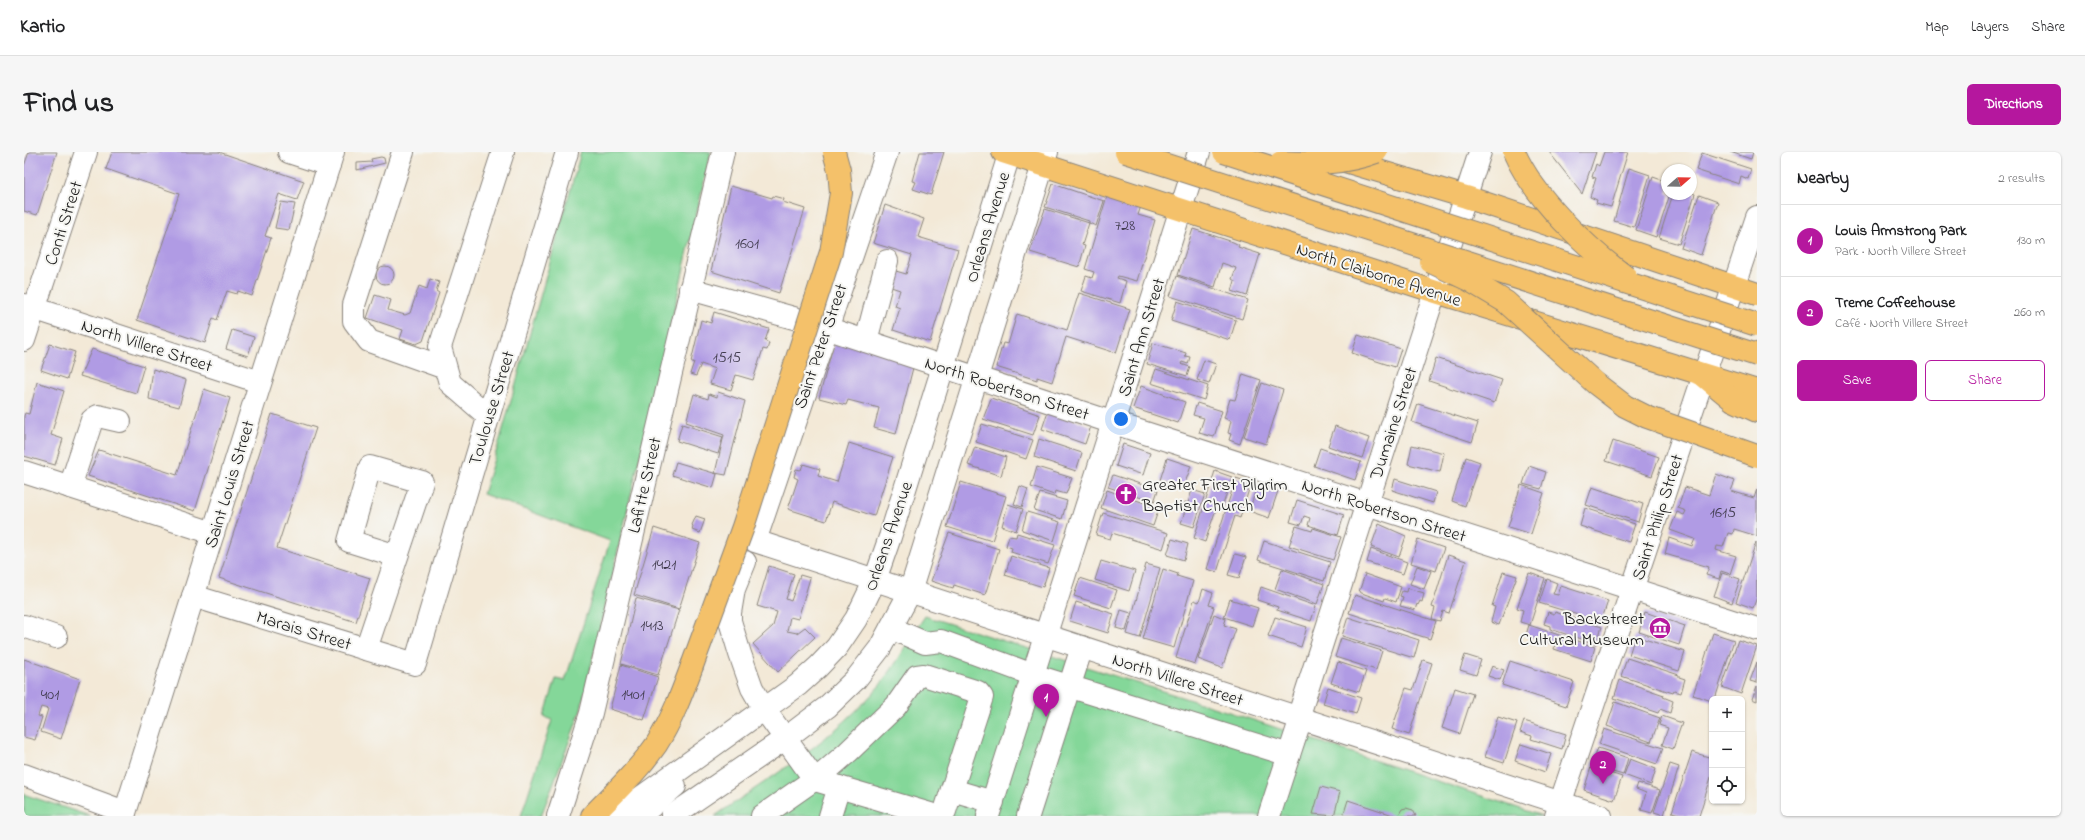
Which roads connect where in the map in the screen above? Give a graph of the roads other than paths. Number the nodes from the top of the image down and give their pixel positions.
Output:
1 (86, 152) edge
2 (289, 152) edge
3 (403, 152) edge
4 (503, 152) edge
5 (567, 152) edge
6 (723, 152) edge
7 (834, 152) edge
8 (887, 152) edge
9 (1126, 152) edge
10 (1200, 152) edge
11 (1224, 152) edge
12 (1231, 152) edge
13 (1317, 152) edge
14 (1376, 152) edge
15 (1480, 152) edge
16 (1514, 152) edge
17 (1008, 153) edge
18 (1045, 158) edge
19 (331, 159) edge
20 (1466, 197) junction
21 (1181, 209) junction
22 (1757, 217) edge
23 (1359, 227) junction
24 (887, 261) dead end
25 (1734, 287) junction
26 (690, 289) junction
27 (1642, 289) junction
28 (1436, 292) junction
29 (1757, 294) edge
30 (29, 306) edge
31 (1757, 325) edge
32 (826, 328) junction
33 (24, 340) edge
34 (866, 341) junction
35 (1757, 355) edge
36 (943, 367) junction
37 (445, 368) junction
38 (1704, 376) junction
39 (976, 378) junction
40 (260, 382) junction
41 (1757, 391) edge
42 (1757, 410) edge
43 (488, 416) junction
44 (120, 420) dead end
45 (1114, 423) junction
46 (1757, 456) edge
47 (24, 472) edge
48 (70, 488) junction
49 (1367, 504) junction
50 (213, 533) junction
51 (755, 541) joint
52 (398, 556) dead end
53 (745, 562) dead end
54 (875, 580) junction
55 (1633, 590) junction
56 (910, 592) junction
57 (193, 596) junction
58 (895, 620) junction
59 (24, 626) edge
60 (1757, 629) edge
61 (1046, 636) junction
62 (56, 637) dead end
63 (1082, 647) junction
64 (366, 649) junction
65 (415, 664) joint
66 (1033, 675) junction
67 (1070, 686) junction
68 (764, 709) junction
69 (1300, 718) junction
70 (786, 738) junction
71 (716, 743) junction
72 (1289, 755) junction
73 (24, 775) edge
74 (815, 780) junction
75 (839, 787) junction
76 (952, 790) junction
77 (993, 809) edge
78 (1558, 809) edge
79 (125, 814) edge
80 (558, 816) edge
81 (592, 816) edge
82 (615, 816) edge
83 (640, 816) edge
84 (672, 816) edge
85 (762, 816) edge
86 (830, 816) edge
87 (938, 816) edge
88 (1028, 816) edge
89 (1269, 816) edge
90 (1601, 816) edge

1 - 30 street, Conti Street
2 - 19 street
3 - 37 street
4 - 37 street
5 - 43 street, Toulouse Street
6 - 26 street, Lafitte Street
7 - 81 main road, bridge
8 - 32 street, Saint Peter Street
9 - 23 main road, bridge
10 - 21 street, Saint Ann Street
11 - 27 main road, bridge
12 - 14 main road, bridge
13 - 20 main road
15 - 20 street, Dumaine Street
16 - 27 main road, bridge
17 - 18 main road, North Claiborne Avenue
17 - 36 street, Orleans Avenue
18 - 21 main road, North Claiborne Avenue
18 - 39 street, Orleans Avenue
19 - 40 street, Saint Louis Street
20 - 25 main road
20 - 28 street, Dumaine Street
21 - 28 main road, North Claiborne Avenue
21 - 45 street, Saint Ann Street
22 - 25 street, Saint Philip Street
23 - 35 main road, bridge
23 - 46 main road, bridge
24 - 34 street
25 - 29 main road
25 - 38 street, Saint Philip Street
26 - 32 street, North Robertson Street
26 - 80 street, Lafitte Street
27 - 31 main road, bridge
28 - 38 main road, North Claiborne Avenue
28 - 49 street, Dumaine Street
30 - 33 street, Conti Street
30 - 40 street, North Villere Street
32 - 34 street, North Robertson Street
32 - 51 street, Saint Peter Street
34 - 36 street, North Robertson Street
36 - 39 street, North Robertson Street
36 - 54 street, Orleans Avenue
37 - 43 street
38 - 41 main road, North Claiborne Avenue
38 - 42 main road
38 - 55 street, Saint Philip Street
39 - 45 street, North Robertson Street
39 - 56 street, Orleans Avenue
40 - 50 street, Saint Louis Street
43 - 65 street, Toulouse Street
44 - 48 street
45 - 49 street, North Robertson Street
45 - 61 street, Saint Ann Street
47 - 48 street
48 - 50 street
49 - 55 street, North Robertson Street
49 - 69 street, Dumaine Street
50 - 57 street, Saint Louis Street
51 - 54 street, North Villere Street
52 - 64 street
53 - 68 street
54 - 56 street, North Villere Street
54 - 68 street, Orleans Avenue
55 - 60 street, North Robertson Street
55 - 78 street, Saint Philip Street
56 - 58 street, Orleans Avenue
56 - 61 street, North Villere Street
57 - 64 street, Marais Street
57 - 79 street, Saint Louis Street
58 - 66 street
58 - 70 street, Orleans Avenue
59 - 62 street
61 - 63 street, North Villere Street
61 - 66 street, Saint Ann Street
63 - 67 street
63 - 69 street, North Villere Street
64 - 65 street, Marais Street
66 - 67 street
66 - 77 street, Saint Ann Street
67 - 72 street
67 - 88 street
68 - 70 street
68 - 71 street, Orleans Avenue
69 - 72 street, Dumaine Street
69 - 78 street, North Villere Street
70 - 74 street
70 - 84 street, Orleans Avenue
71 - 82 street, Orleans Avenue
71 - 83 street
72 - 89 street, Dumaine Street
73 - 79 street
74 - 75 street
74 - 76 street
74 - 85 street
75 - 86 street
75 - 87 street
76 - 77 street
76 - 87 street
78 - 90 street, North Villere Street

